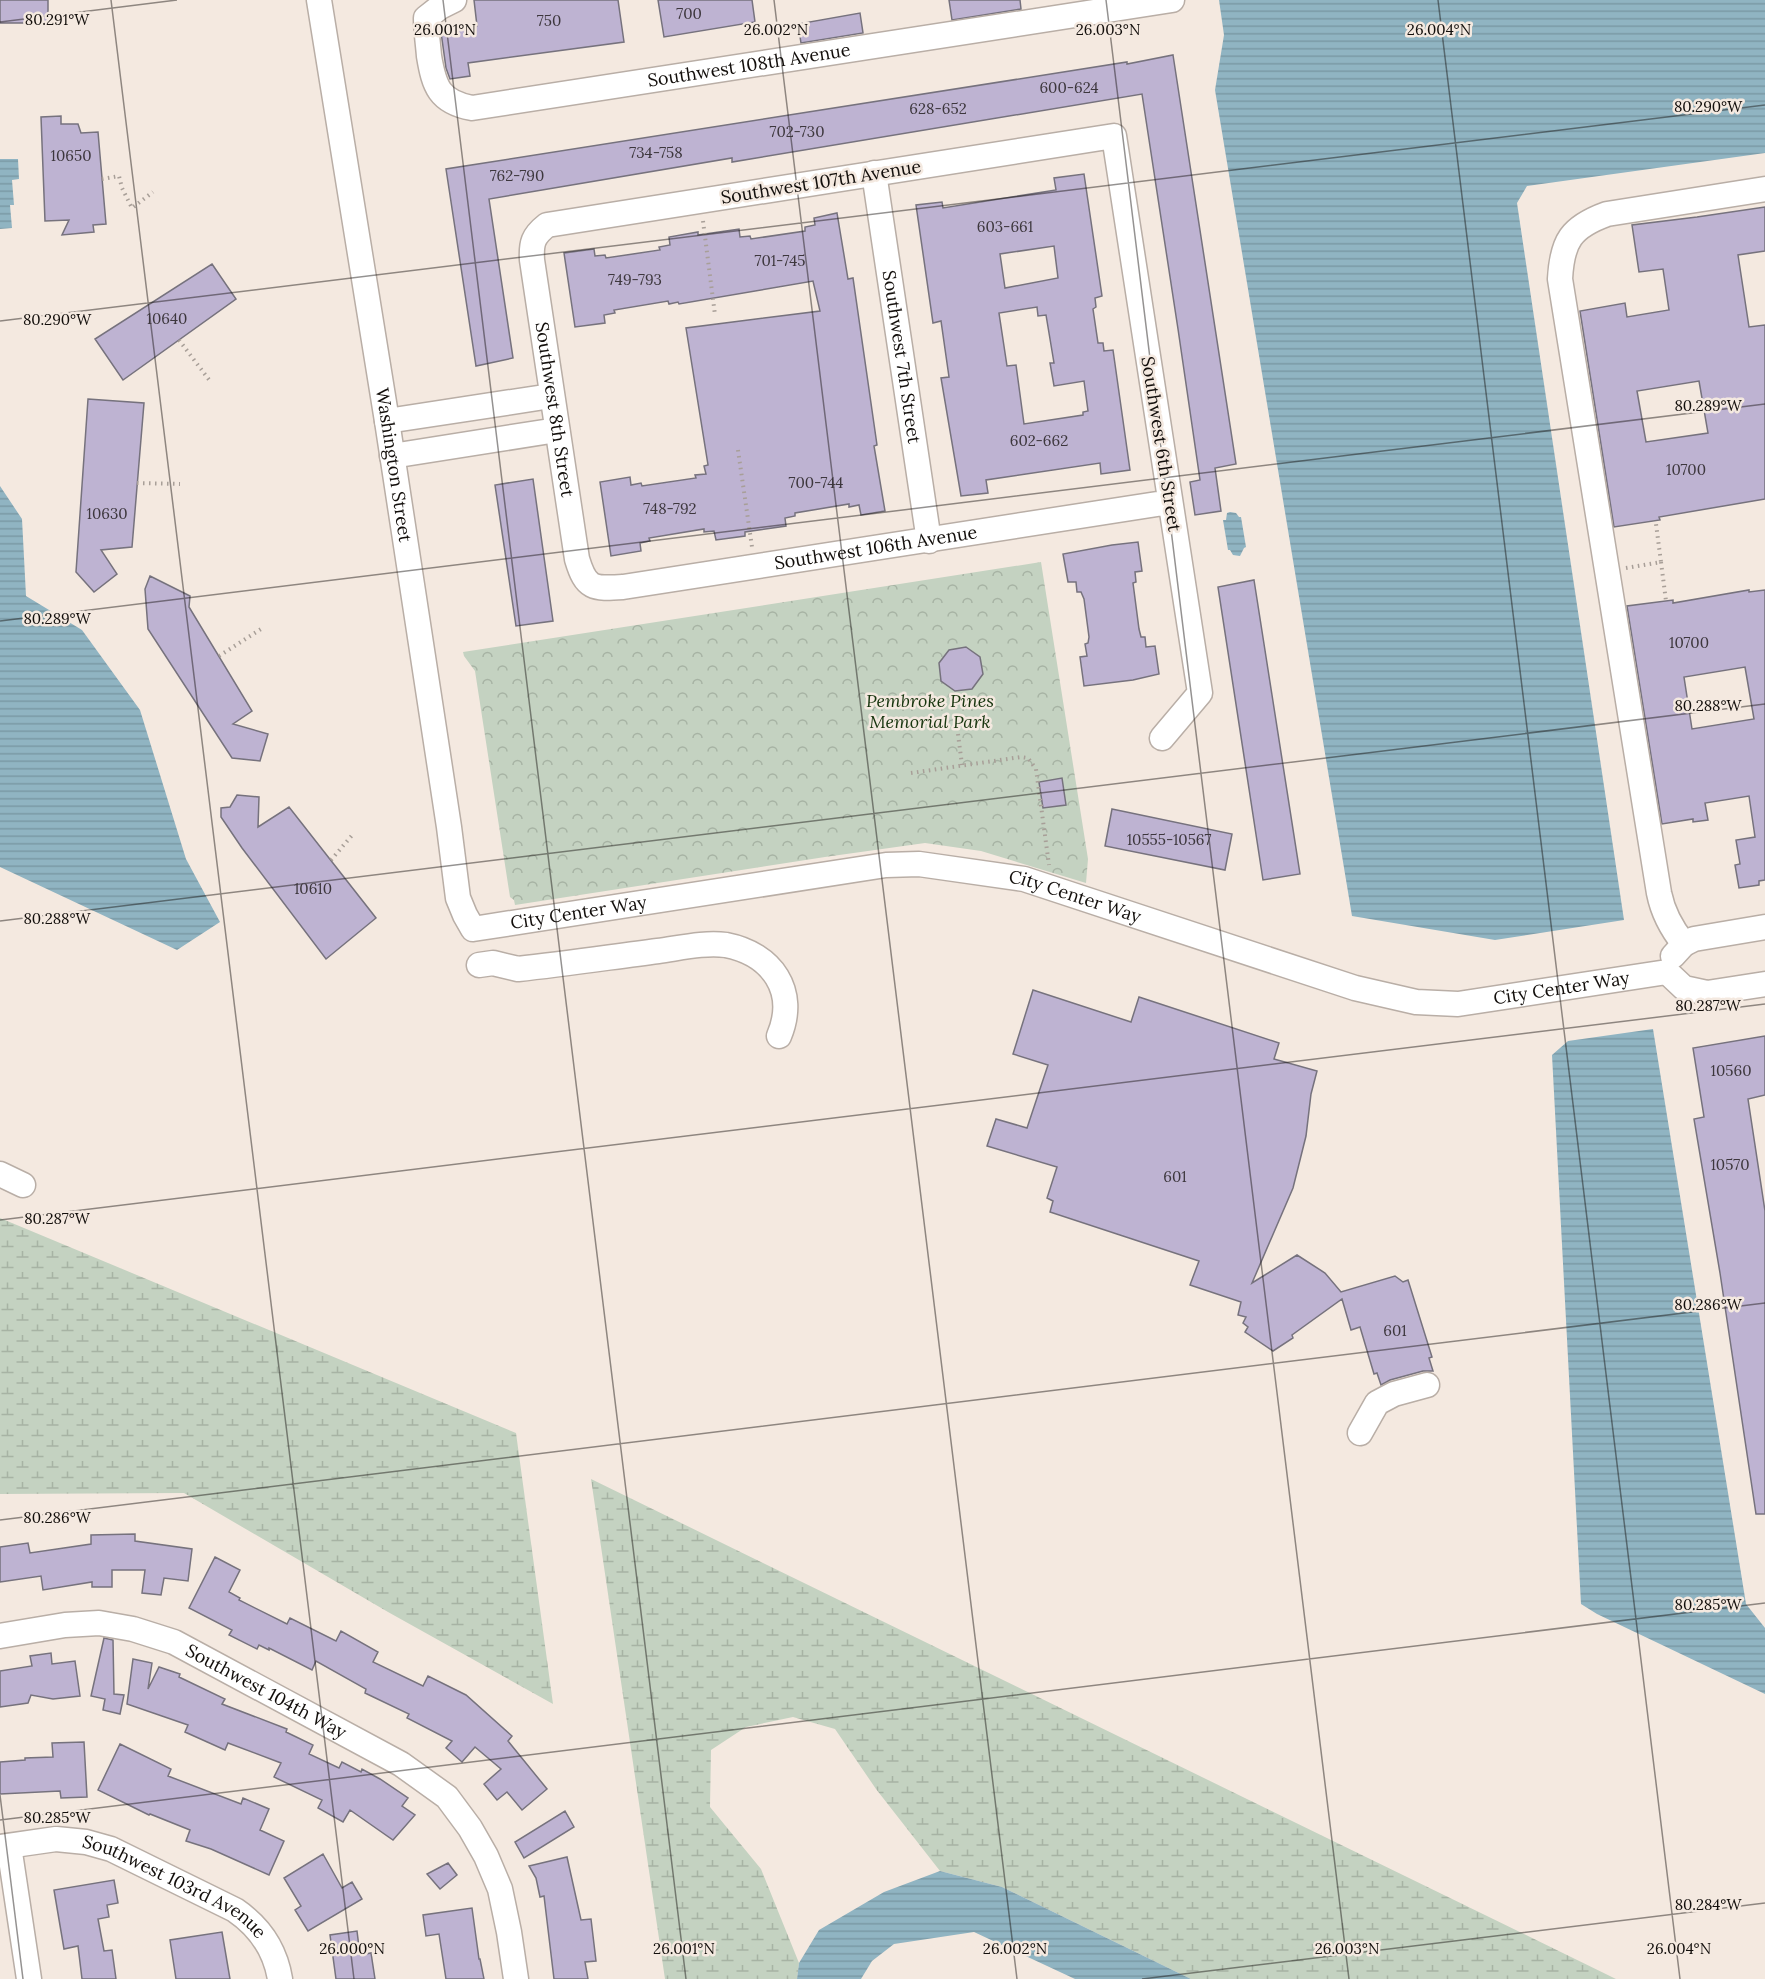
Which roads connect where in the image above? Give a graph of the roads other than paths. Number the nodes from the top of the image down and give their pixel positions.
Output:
1 (318, 0) edge
2 (454, 0) edge
3 (1172, 0) edge
4 (1114, 136) joint
5 (874, 173) junction
6 (1765, 189) edge
7 (533, 238) joint
8 (551, 396) junction
9 (489, 406) junction
10 (387, 421) junction
11 (557, 430) junction
12 (494, 440) junction
13 (392, 456) junction
14 (1170, 502) junction
15 (929, 541) junction
16 (584, 579) joint
17 (1162, 738) dead end
18 (1765, 927) edge
19 (473, 929) joint
20 (1684, 944) junction
21 (479, 965) dead end
22 (1667, 972) junction
23 (1765, 984) edge
24 (779, 1036) dead end
25 (0, 1174) edge
26 (23, 1185) dead end
27 (1427, 1384) dead end
28 (1360, 1433) dead end
29 (0, 1636) edge
30 (4, 1846) edge
31 (29, 1979) edge
32 (280, 1979) edge
33 (516, 1979) edge

1 - 10 street, Washington Street
2 - 3 street, Southwest 108th Avenue
4 - 5 street, Southwest 107th Avenue
4 - 14 street, Southwest 6th Street
5 - 7 street, Southwest 107th Avenue
5 - 15 street, Southwest 7th Street
6 - 20 street
7 - 8 street, Southwest 8th Street
8 - 9 street
8 - 11 street, Southwest 8th Street
9 - 10 street
9 - 12 street
10 - 13 street, Washington Street
11 - 12 street
11 - 16 street, Southwest 8th Street
12 - 13 street
13 - 19 street, Washington Street
14 - 15 street, Southwest 106th Avenue
14 - 17 street, Southwest 6th Street
15 - 16 street, Southwest 106th Avenue
18 - 20 street
19 - 22 street, City Center Way
20 - 22 street
21 - 24 street
22 - 23 street
25 - 26 street
27 - 28 street
29 - 33 street, Southwest 104th Way
30 - 31 street
30 - 32 street, Southwest 103rd Avenue

